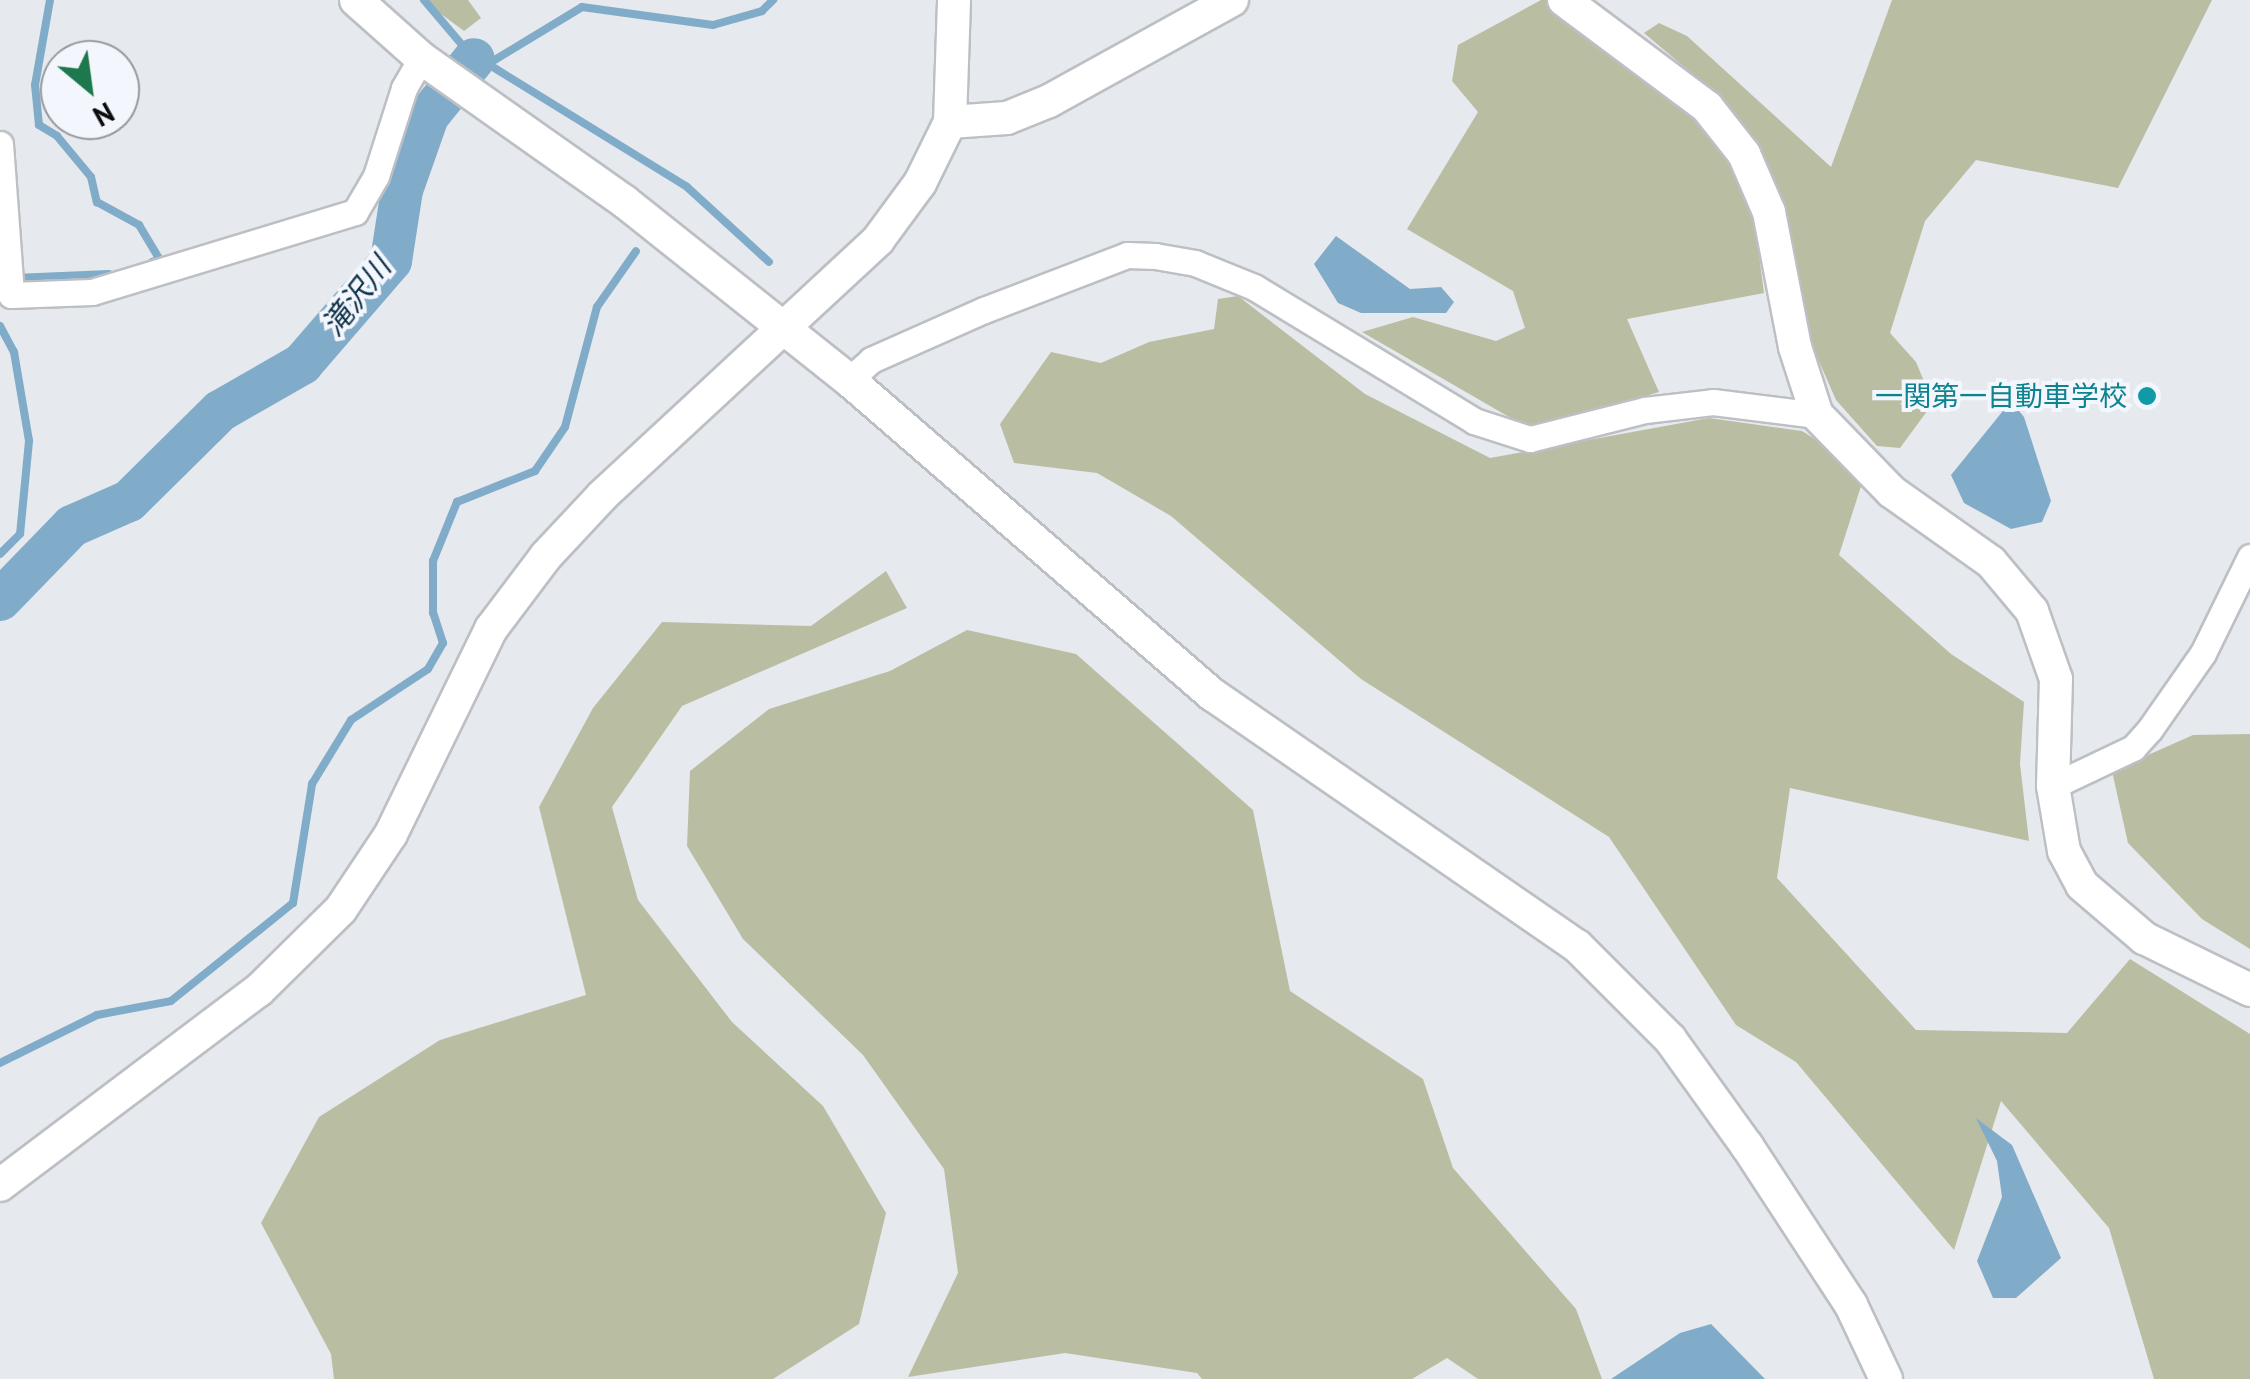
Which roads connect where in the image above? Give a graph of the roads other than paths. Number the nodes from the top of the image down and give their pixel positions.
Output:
1 (356, 0) edge
2 (954, 0) edge
3 (1232, 0) edge
4 (1564, 0) edge
5 (421, 58) junction
6 (950, 122) junction
7 (0, 144) edge
8 (6, 295) edge
9 (779, 330) junction
10 (849, 380) junction
11 (1817, 414) junction
12 (2250, 557) edge
13 (2053, 786) junction
14 (2250, 990) edge
15 (0, 1185) edge
16 (1886, 1379) edge

1 - 5 street
2 - 6 street
3 - 6 street
4 - 11 street
5 - 8 street
5 - 9 street
6 - 9 street
7 - 8 street
9 - 10 street
9 - 15 street
10 - 11 street
10 - 16 street
11 - 13 street
12 - 13 street
13 - 14 street

